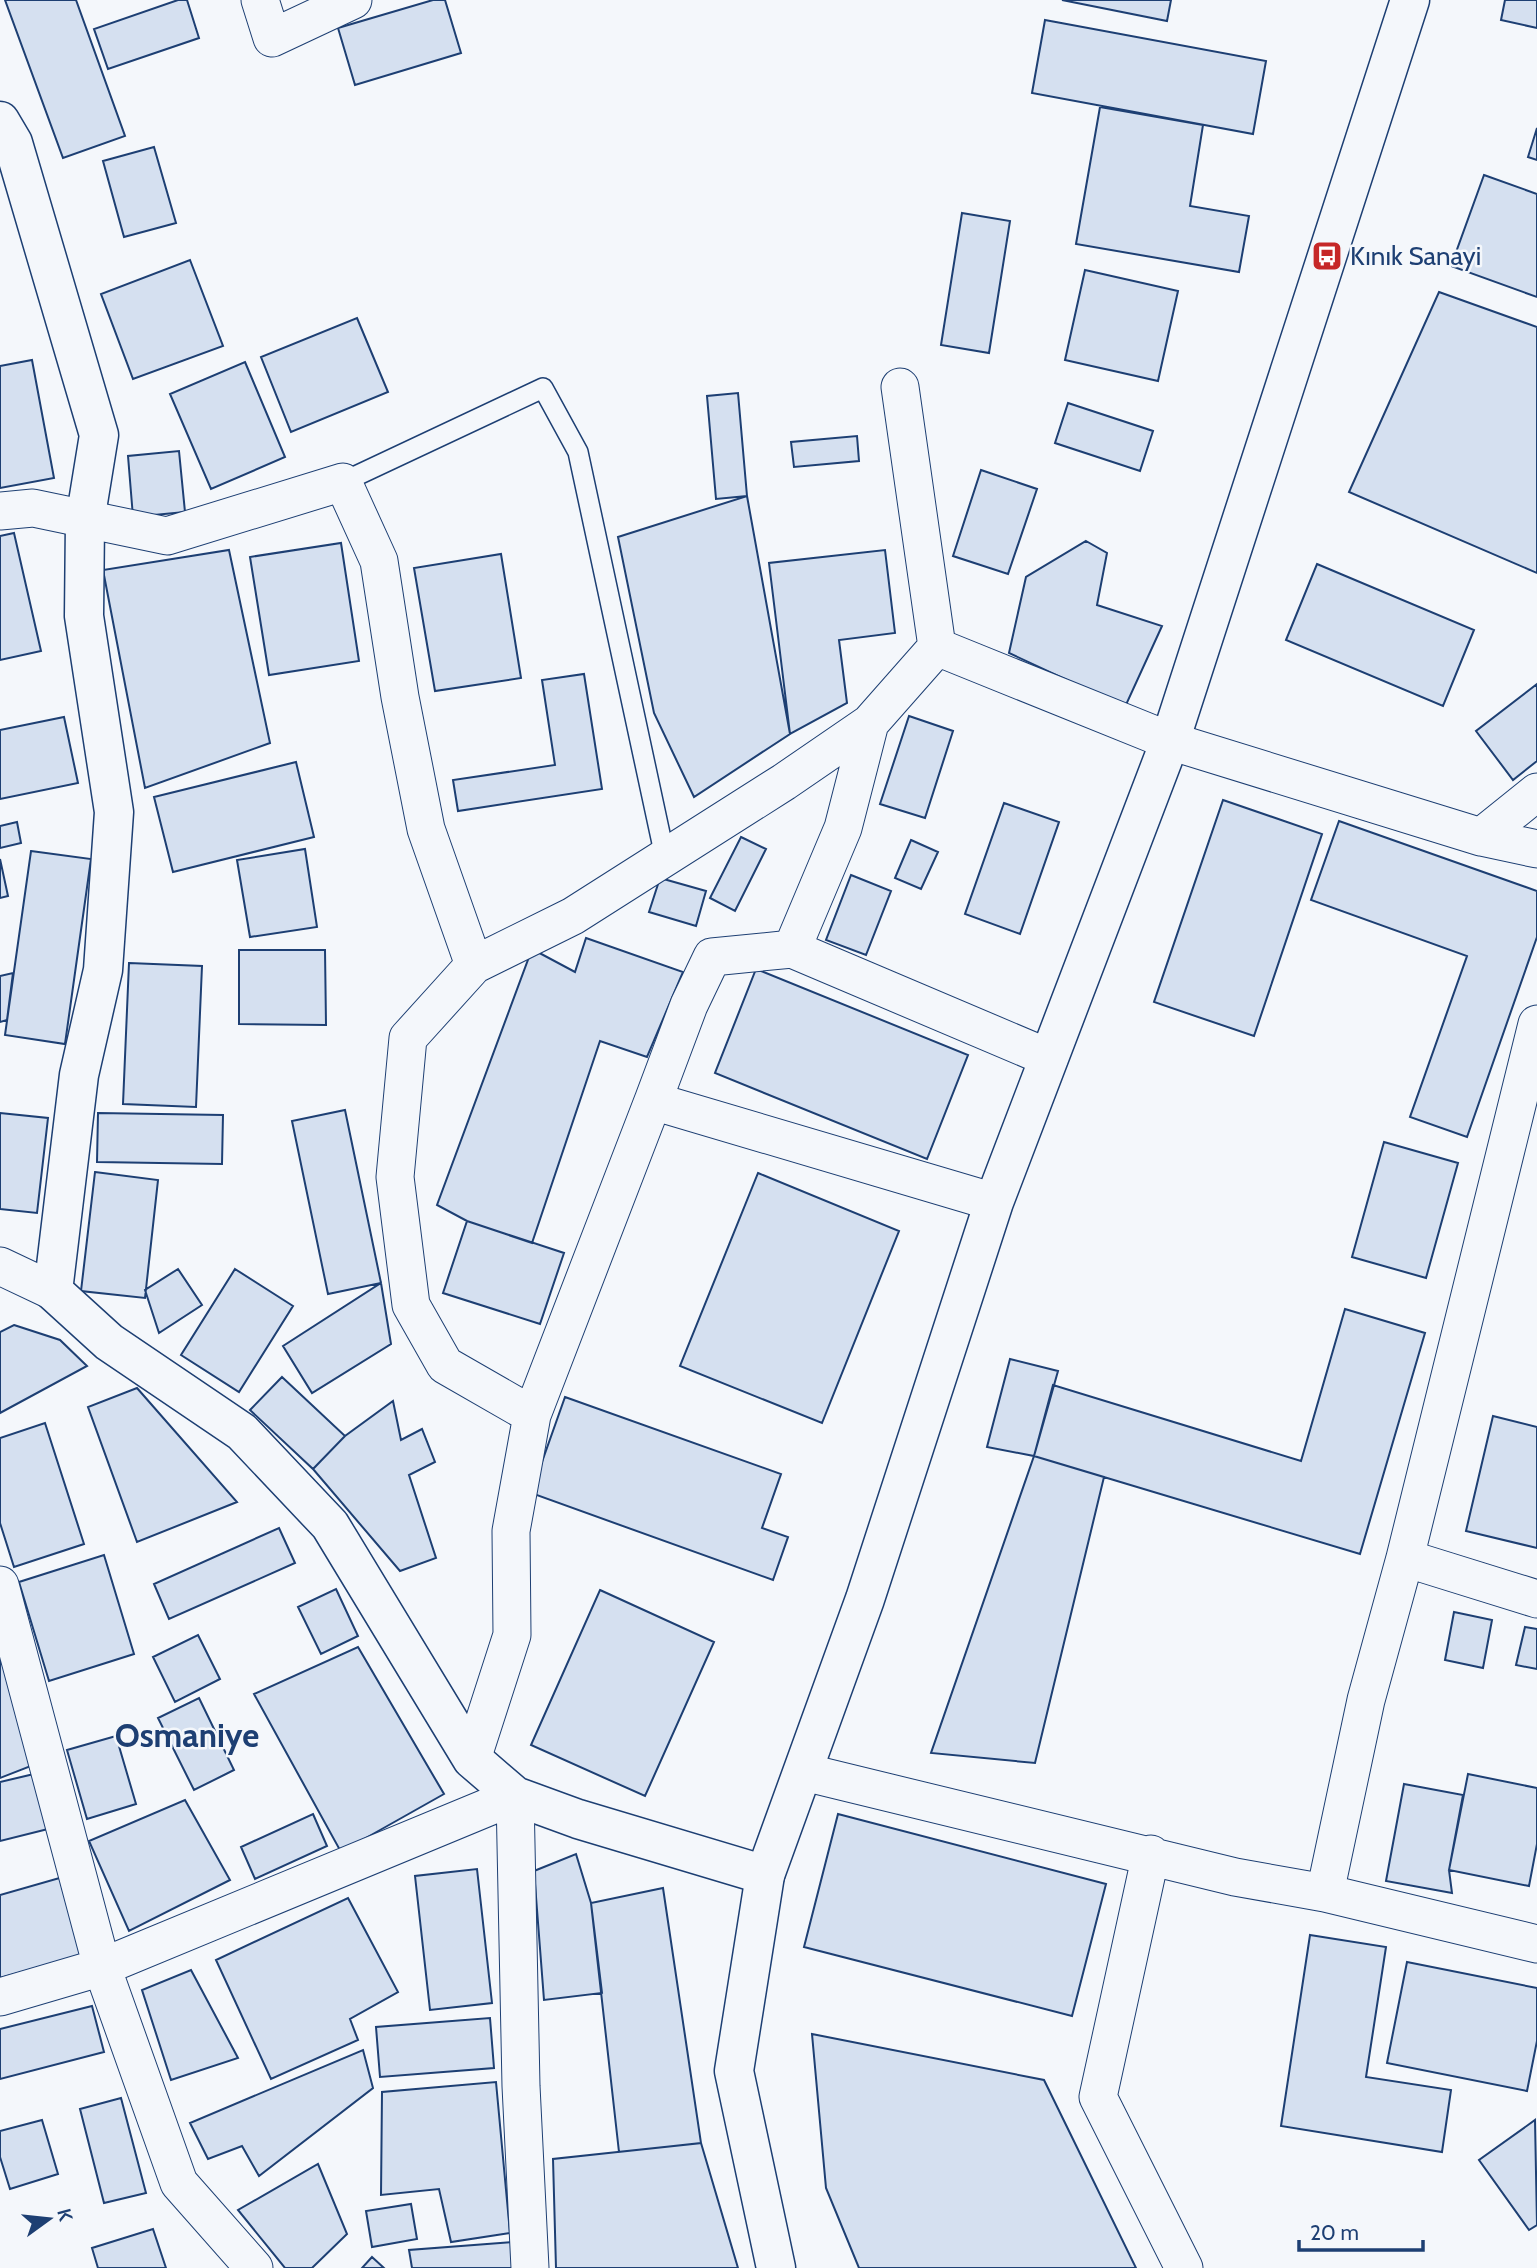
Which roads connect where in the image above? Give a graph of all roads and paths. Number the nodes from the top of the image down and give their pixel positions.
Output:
1 (260, 0) edge
2 (353, 0) edge
3 (1410, 0) edge
4 (0, 121) edge
5 (900, 387) dead end
6 (343, 482) junction
7 (0, 511) edge
8 (85, 521) junction
9 (937, 647) junction
10 (870, 723) junction
11 (1170, 741) junction
12 (1537, 792) edge
13 (1481, 837) junction
14 (1537, 849) edge
15 (665, 858) junction
16 (792, 949) junction
17 (474, 965) junction
18 (1537, 1024) edge
19 (1049, 1058) junction
20 (653, 1101) junction
21 (994, 1202) junction
22 (0, 1266) edge
23 (54, 1291) junction
24 (532, 1415) junction
25 (1405, 1558) junction
26 (0, 1586) edge
27 (1537, 1599) edge
28 (472, 1759) junction
29 (804, 1772) junction
30 (515, 1796) junction
31 (1151, 1854) junction
32 (765, 1875) junction
33 (1325, 1893) junction
34 (1537, 1944) edge
35 (102, 1967) junction
36 (0, 1997) edge
37 (254, 2268) edge
38 (530, 2268) edge
39 (776, 2268) edge
40 (1184, 2268) edge

1 - 2 street
3 - 11 main road
4 - 8 main road
5 - 9 street
6 - 8 street
6 - 15 lane
6 - 17 street
7 - 8 street
8 - 23 main road
9 - 10 street
9 - 11 street
10 - 15 street
10 - 16 street
11 - 13 street
11 - 19 main road
12 - 13 street
13 - 14 street
15 - 17 street
16 - 19 street
16 - 20 street
17 - 24 street
18 - 25 street
19 - 21 main road
20 - 21 street
20 - 24 street
21 - 29 main road
22 - 23 street
23 - 28 main road
24 - 28 street
25 - 27 street
25 - 33 street
26 - 35 street
28 - 30 main road
29 - 31 street
29 - 32 main road
30 - 32 main road
30 - 35 street
30 - 38 street
31 - 33 street
31 - 40 street
32 - 39 main road
33 - 34 street
35 - 36 street
35 - 37 street

